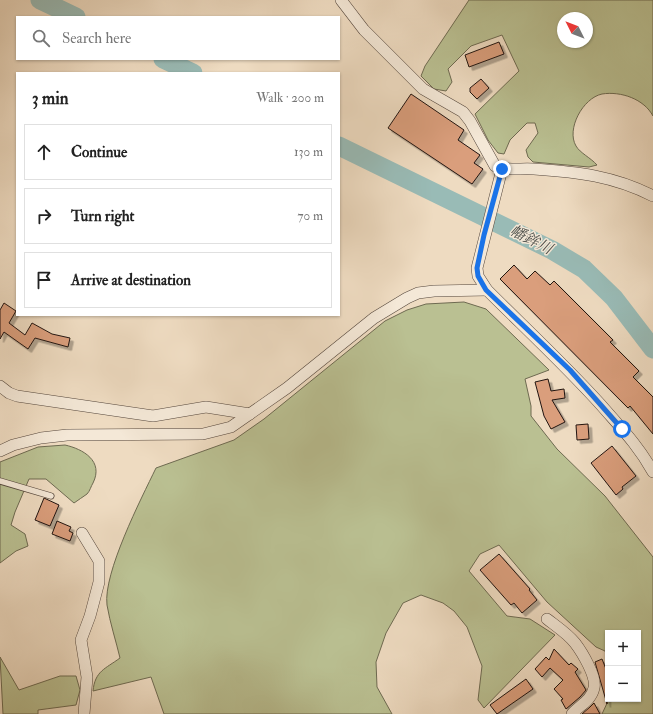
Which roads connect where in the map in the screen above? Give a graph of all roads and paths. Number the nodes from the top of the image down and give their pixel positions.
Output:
1 (341, 0) edge
2 (502, 169) junction
3 (653, 196) edge
4 (486, 290) junction
5 (0, 386) edge
6 (250, 414) junction
7 (0, 451) edge
8 (653, 472) edge
9 (0, 481) edge
10 (51, 496) dead end
11 (82, 533) dead end
12 (547, 619) dead end
13 (84, 714) edge
14 (572, 714) edge

1 - 2 street
2 - 3 street
2 - 4 street
4 - 6 street
4 - 8 street
5 - 6 street
6 - 7 street
9 - 10 lane
11 - 13 street
12 - 14 street

